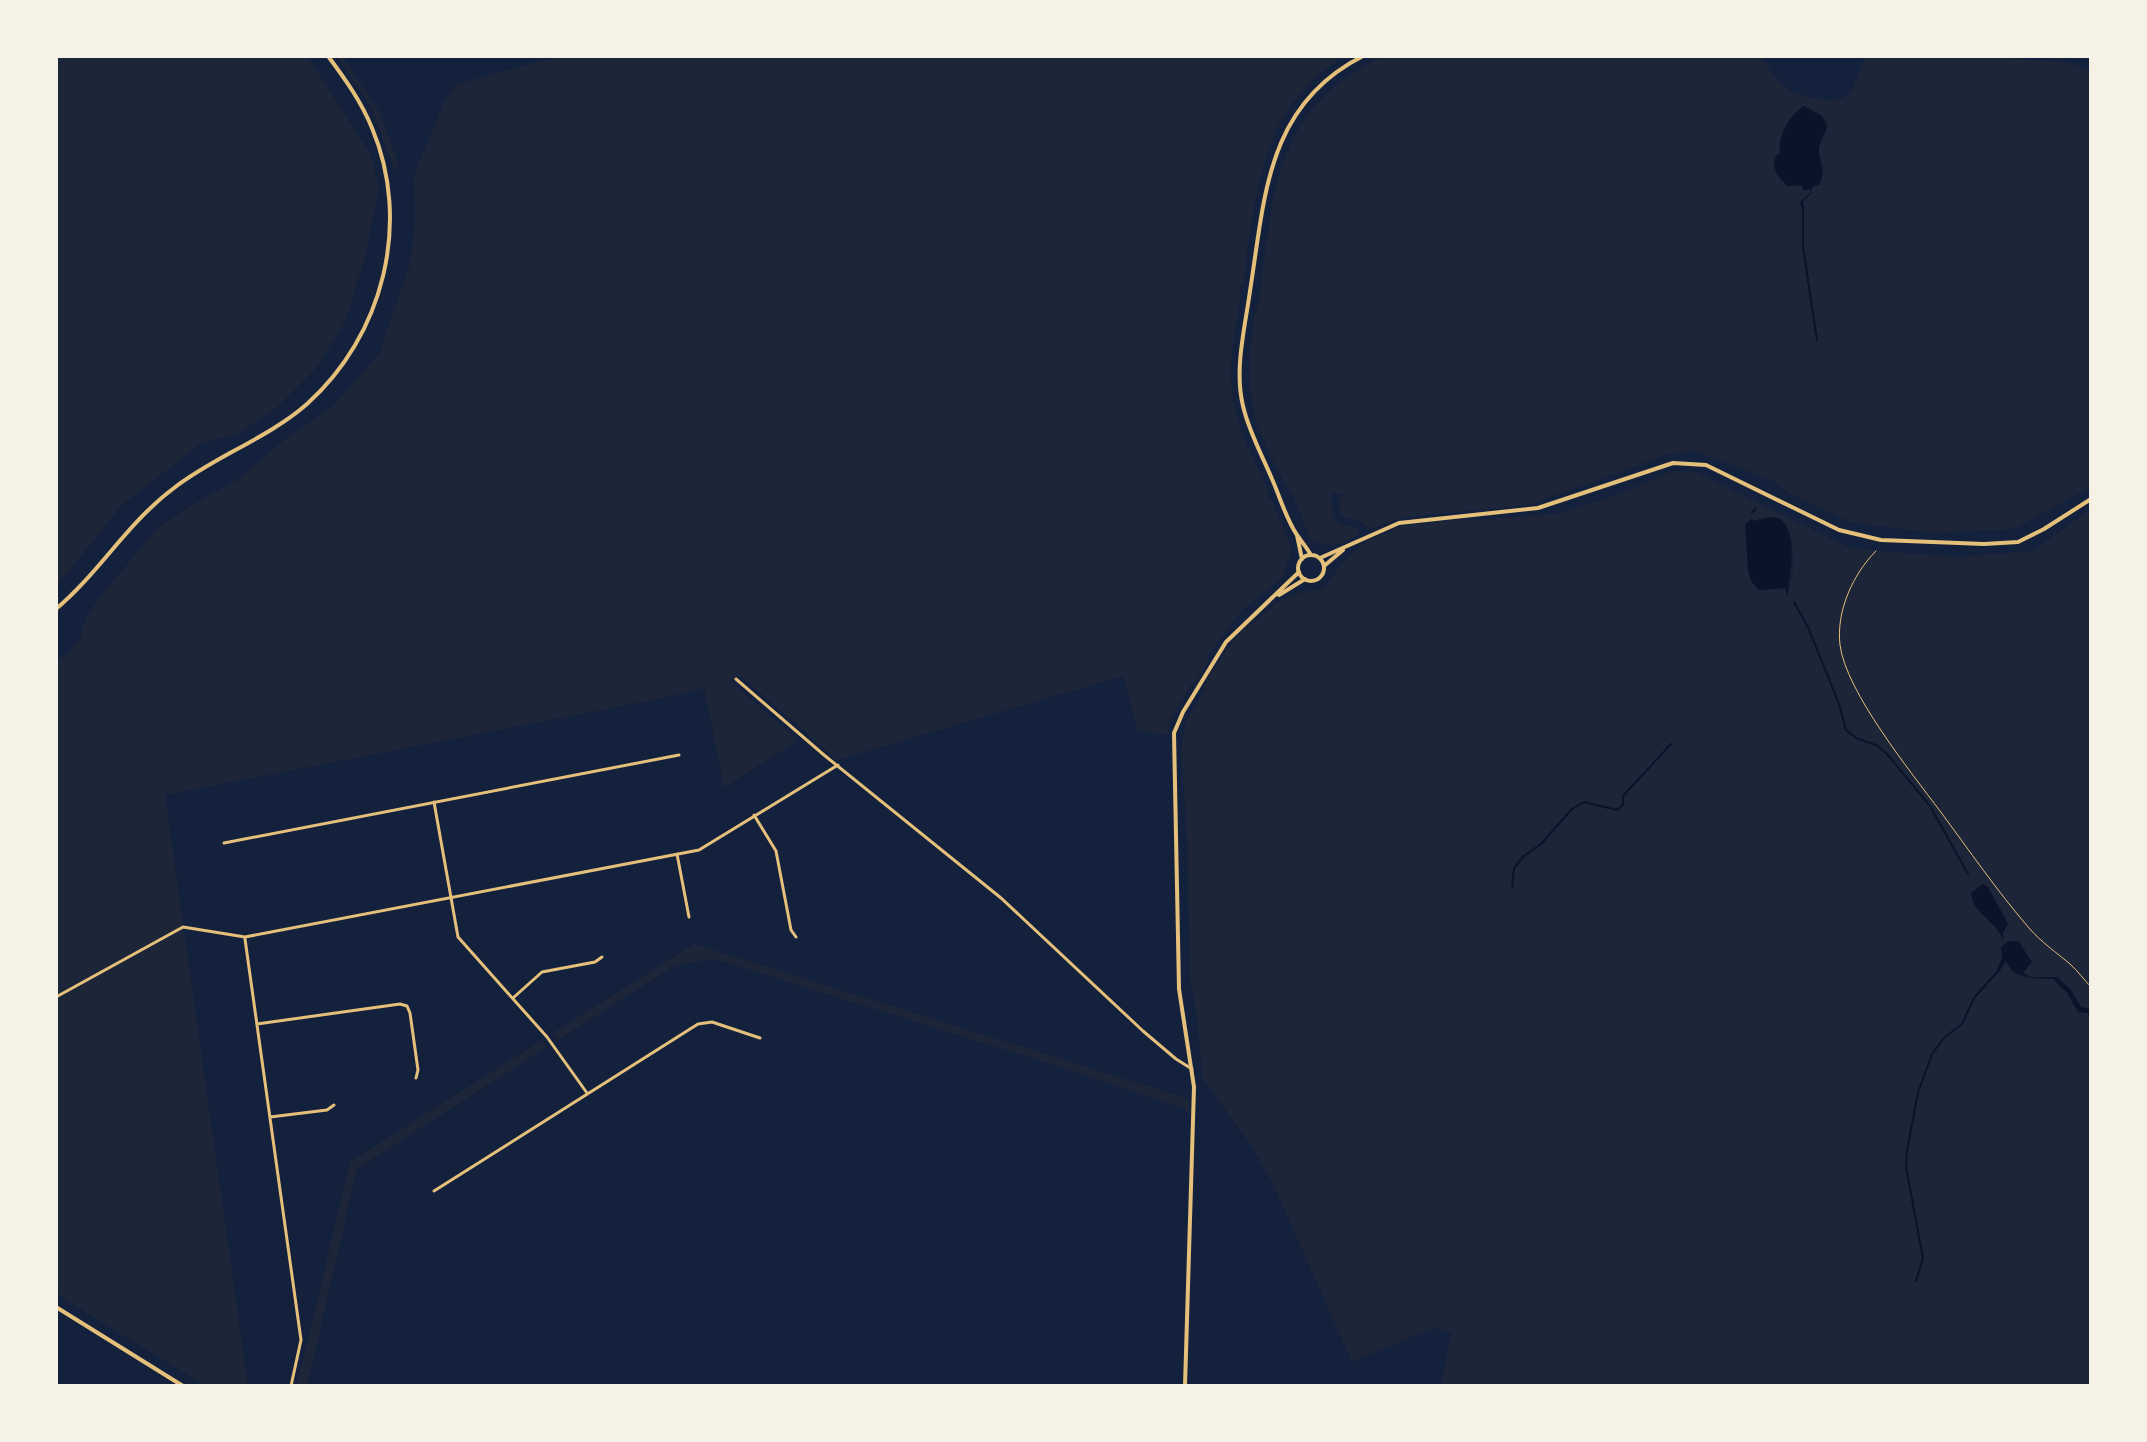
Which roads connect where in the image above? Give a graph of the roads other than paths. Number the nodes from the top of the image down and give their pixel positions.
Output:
1 (328, 56) edge
2 (1363, 56) edge
3 (2091, 499) edge
4 (1297, 535) junction
5 (1344, 549) junction
6 (1311, 555) junction
7 (1320, 558) junction
8 (1302, 559) junction
9 (1324, 566) junction
10 (1299, 572) junction
11 (1305, 579) junction
12 (1274, 598) junction
13 (56, 609) edge
14 (736, 679) dead end
15 (679, 755) dead end
16 (838, 765) junction
17 (434, 802) junction
18 (754, 815) junction
19 (224, 843) dead end
20 (677, 854) junction
21 (451, 898) junction
22 (689, 917) dead end
23 (245, 937) junction
24 (796, 937) dead end
25 (602, 957) dead end
26 (56, 997) edge
27 (513, 998) junction
28 (257, 1024) junction
29 (760, 1038) dead end
30 (1192, 1069) junction
31 (416, 1078) dead end
32 (587, 1093) junction
33 (334, 1105) dead end
34 (270, 1117) junction
35 (434, 1191) dead end
36 (56, 1307) edge
37 (183, 1386) edge
38 (291, 1386) edge
39 (1185, 1386) edge

1 - 13 street
2 - 4 street
3 - 5 street
4 - 6 street
4 - 8 street
5 - 7 street
5 - 9 street
6 - 7 street
6 - 8 street
7 - 9 street
8 - 10 street
9 - 11 street
10 - 11 street
10 - 12 street
11 - 12 street
12 - 30 street
14 - 16 street
15 - 17 street
16 - 18 street
16 - 30 street
17 - 19 street
17 - 21 street
18 - 20 street
18 - 24 street
20 - 21 street
20 - 22 street
21 - 23 street
21 - 27 street
23 - 26 street
23 - 28 street
25 - 27 street
27 - 32 street
28 - 31 street
28 - 34 street
29 - 32 street
30 - 39 street
32 - 35 street
33 - 34 street
34 - 38 street
36 - 37 street

